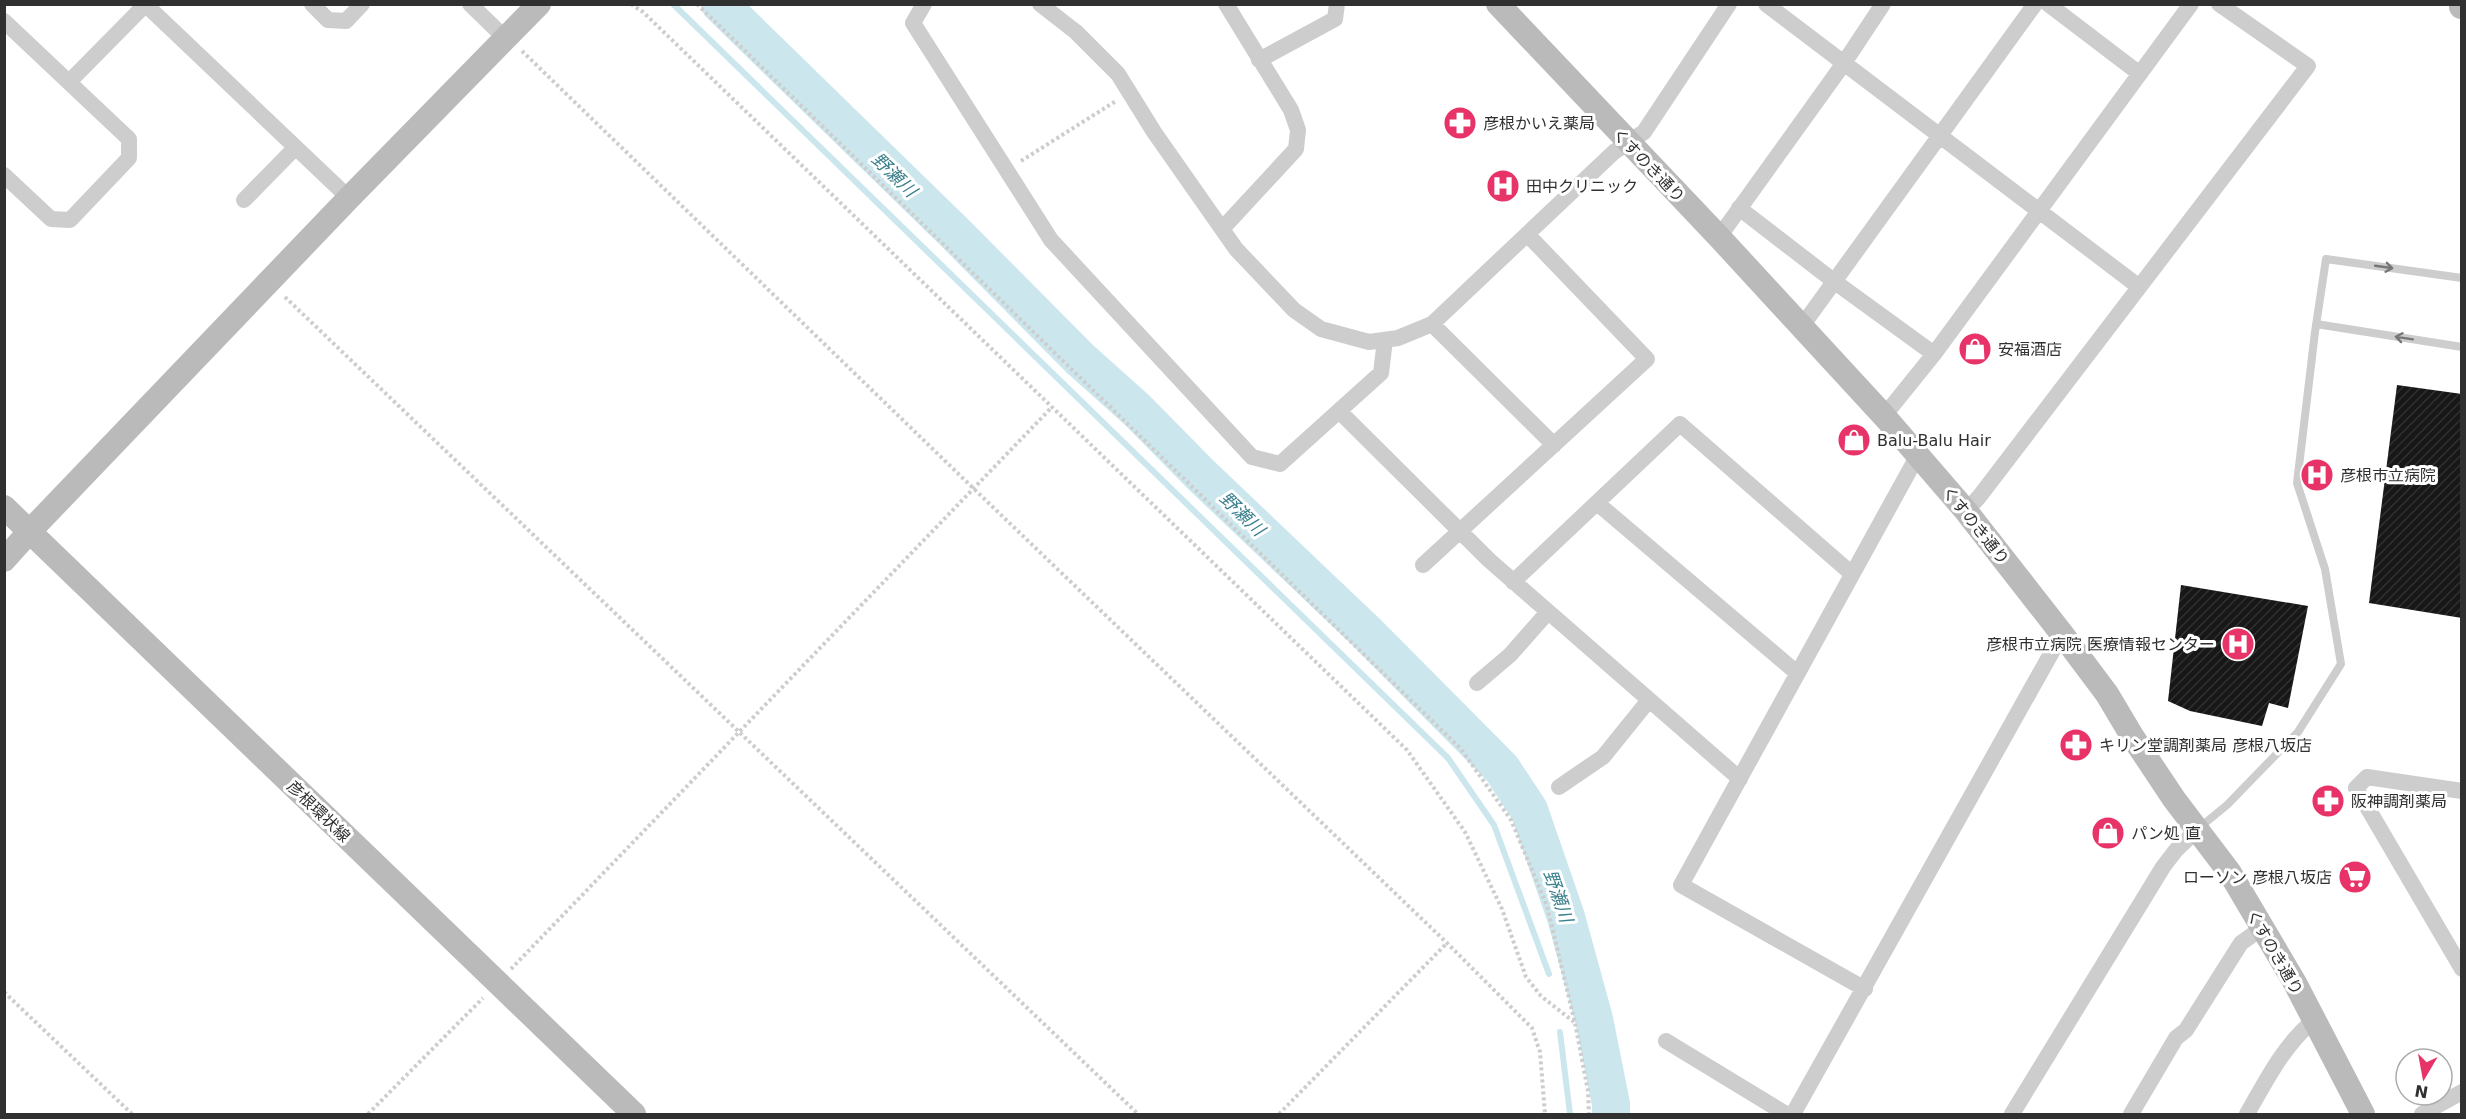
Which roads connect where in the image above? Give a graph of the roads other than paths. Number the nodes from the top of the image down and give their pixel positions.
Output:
1 (312, 4) edge
2 (362, 4) edge
3 (470, 4) edge
4 (539, 4) edge
5 (924, 4) edge
6 (1040, 4) edge
7 (1226, 4) edge
8 (1337, 4) edge
9 (1498, 4) edge
10 (1729, 4) edge
11 (1766, 4) edge
12 (1883, 4) edge
13 (2035, 4) edge
14 (2048, 4) edge
15 (2191, 4) edge
16 (2219, 4) edge
17 (146, 5) edge
18 (4, 21) edge
19 (506, 38) junction
20 (1259, 60) junction
21 (1844, 63) junction
22 (2140, 74) junction
23 (69, 82) junction
24 (1940, 136) junction
25 (1628, 143) junction
26 (295, 148) junction
27 (4, 175) edge
28 (349, 198) junction
29 (244, 200) dead end
30 (1739, 208) junction
31 (2039, 211) junction
32 (1222, 228) junction
33 (1527, 234) junction
34 (1719, 237) junction
35 (2462, 278) edge
36 (1835, 282) junction
37 (2139, 286) junction
38 (1432, 324) junction
39 (2316, 324) junction
40 (1802, 326) junction
41 (1385, 340) junction
42 (2462, 347) edge
43 (1934, 354) junction
44 (1339, 411) junction
45 (1884, 416) junction
46 (1554, 445) junction
47 (1918, 455) junction
48 (1598, 503) junction
49 (4, 507) edge
50 (1966, 511) junction
51 (30, 531) junction
52 (1460, 532) junction
53 (4, 560) edge
54 (1423, 565) dead end
55 (1852, 574) junction
56 (1514, 582) junction
57 (1548, 612) junction
58 (2062, 634) junction
59 (1797, 673) junction
60 (1477, 682) dead end
61 (1649, 700) junction
62 (1740, 779) junction
63 (1559, 787) dead end
64 (2462, 791) edge
65 (2198, 829) junction
66 (2262, 928) junction
67 (2462, 969) edge
68 (1865, 989) junction
69 (2313, 1021) junction
70 (1666, 1041) dead end
71 (2462, 1092) edge
72 (634, 1114) edge
73 (1786, 1114) edge
74 (1793, 1114) edge
75 (2012, 1114) edge
76 (2131, 1114) edge
77 (2247, 1114) edge
78 (2363, 1114) edge
79 (2422, 1114) edge

1 - 2 street
3 - 19 street
4 - 19 street
5 - 44 street
6 - 32 street
7 - 20 street
8 - 20 street
9 - 25 street, くすのき通り
10 - 25 street
11 - 21 street
12 - 21 street
13 - 24 street
14 - 22 street
15 - 22 street
16 - 37 street
17 - 23 street
17 - 26 street
18 - 23 street
19 - 28 street
20 - 32 street
21 - 24 street
21 - 30 street
22 - 31 street
23 - 27 street
24 - 31 street
24 - 36 street
25 - 33 street
25 - 34 street, くすのき通り
26 - 28 street
26 - 29 street
28 - 51 street
30 - 34 street
30 - 36 street
31 - 37 street
31 - 43 street
32 - 41 street
33 - 38 street
33 - 46 street
34 - 40 street, くすのき通り
39 -> 35 lane
36 - 40 street
36 - 43 street
37 - 50 street
38 - 41 street
38 - 46 street
42 -> 39 lane
39 - 65 lane
40 - 45 street, くすのき通り
41 - 44 street
43 - 45 street
44 - 52 street
45 - 47 street, くすのき通り
46 - 52 street
47 - 50 street, くすのき通り
47 - 55 street
48 - 55 street
48 - 56 street
48 - 59 street
49 - 51 street, 彦根環状線
50 - 58 street, くすのき通り
51 - 53 street
51 - 72 street, 彦根環状線
52 - 54 street
52 - 56 street
55 - 59 street
56 - 57 street
57 - 60 street
57 - 61 street
58 - 65 street, くすのき通り
58 - 68 street
59 - 62 street
61 - 62 street
61 - 63 street
62 - 68 street
64 - 67 street
65 - 66 street, くすのき通り
65 - 75 street
66 - 69 street, くすのき通り
66 - 76 street
68 - 74 street
69 - 77 street
69 - 78 street, くすのき通り
70 - 73 street
71 - 79 street

